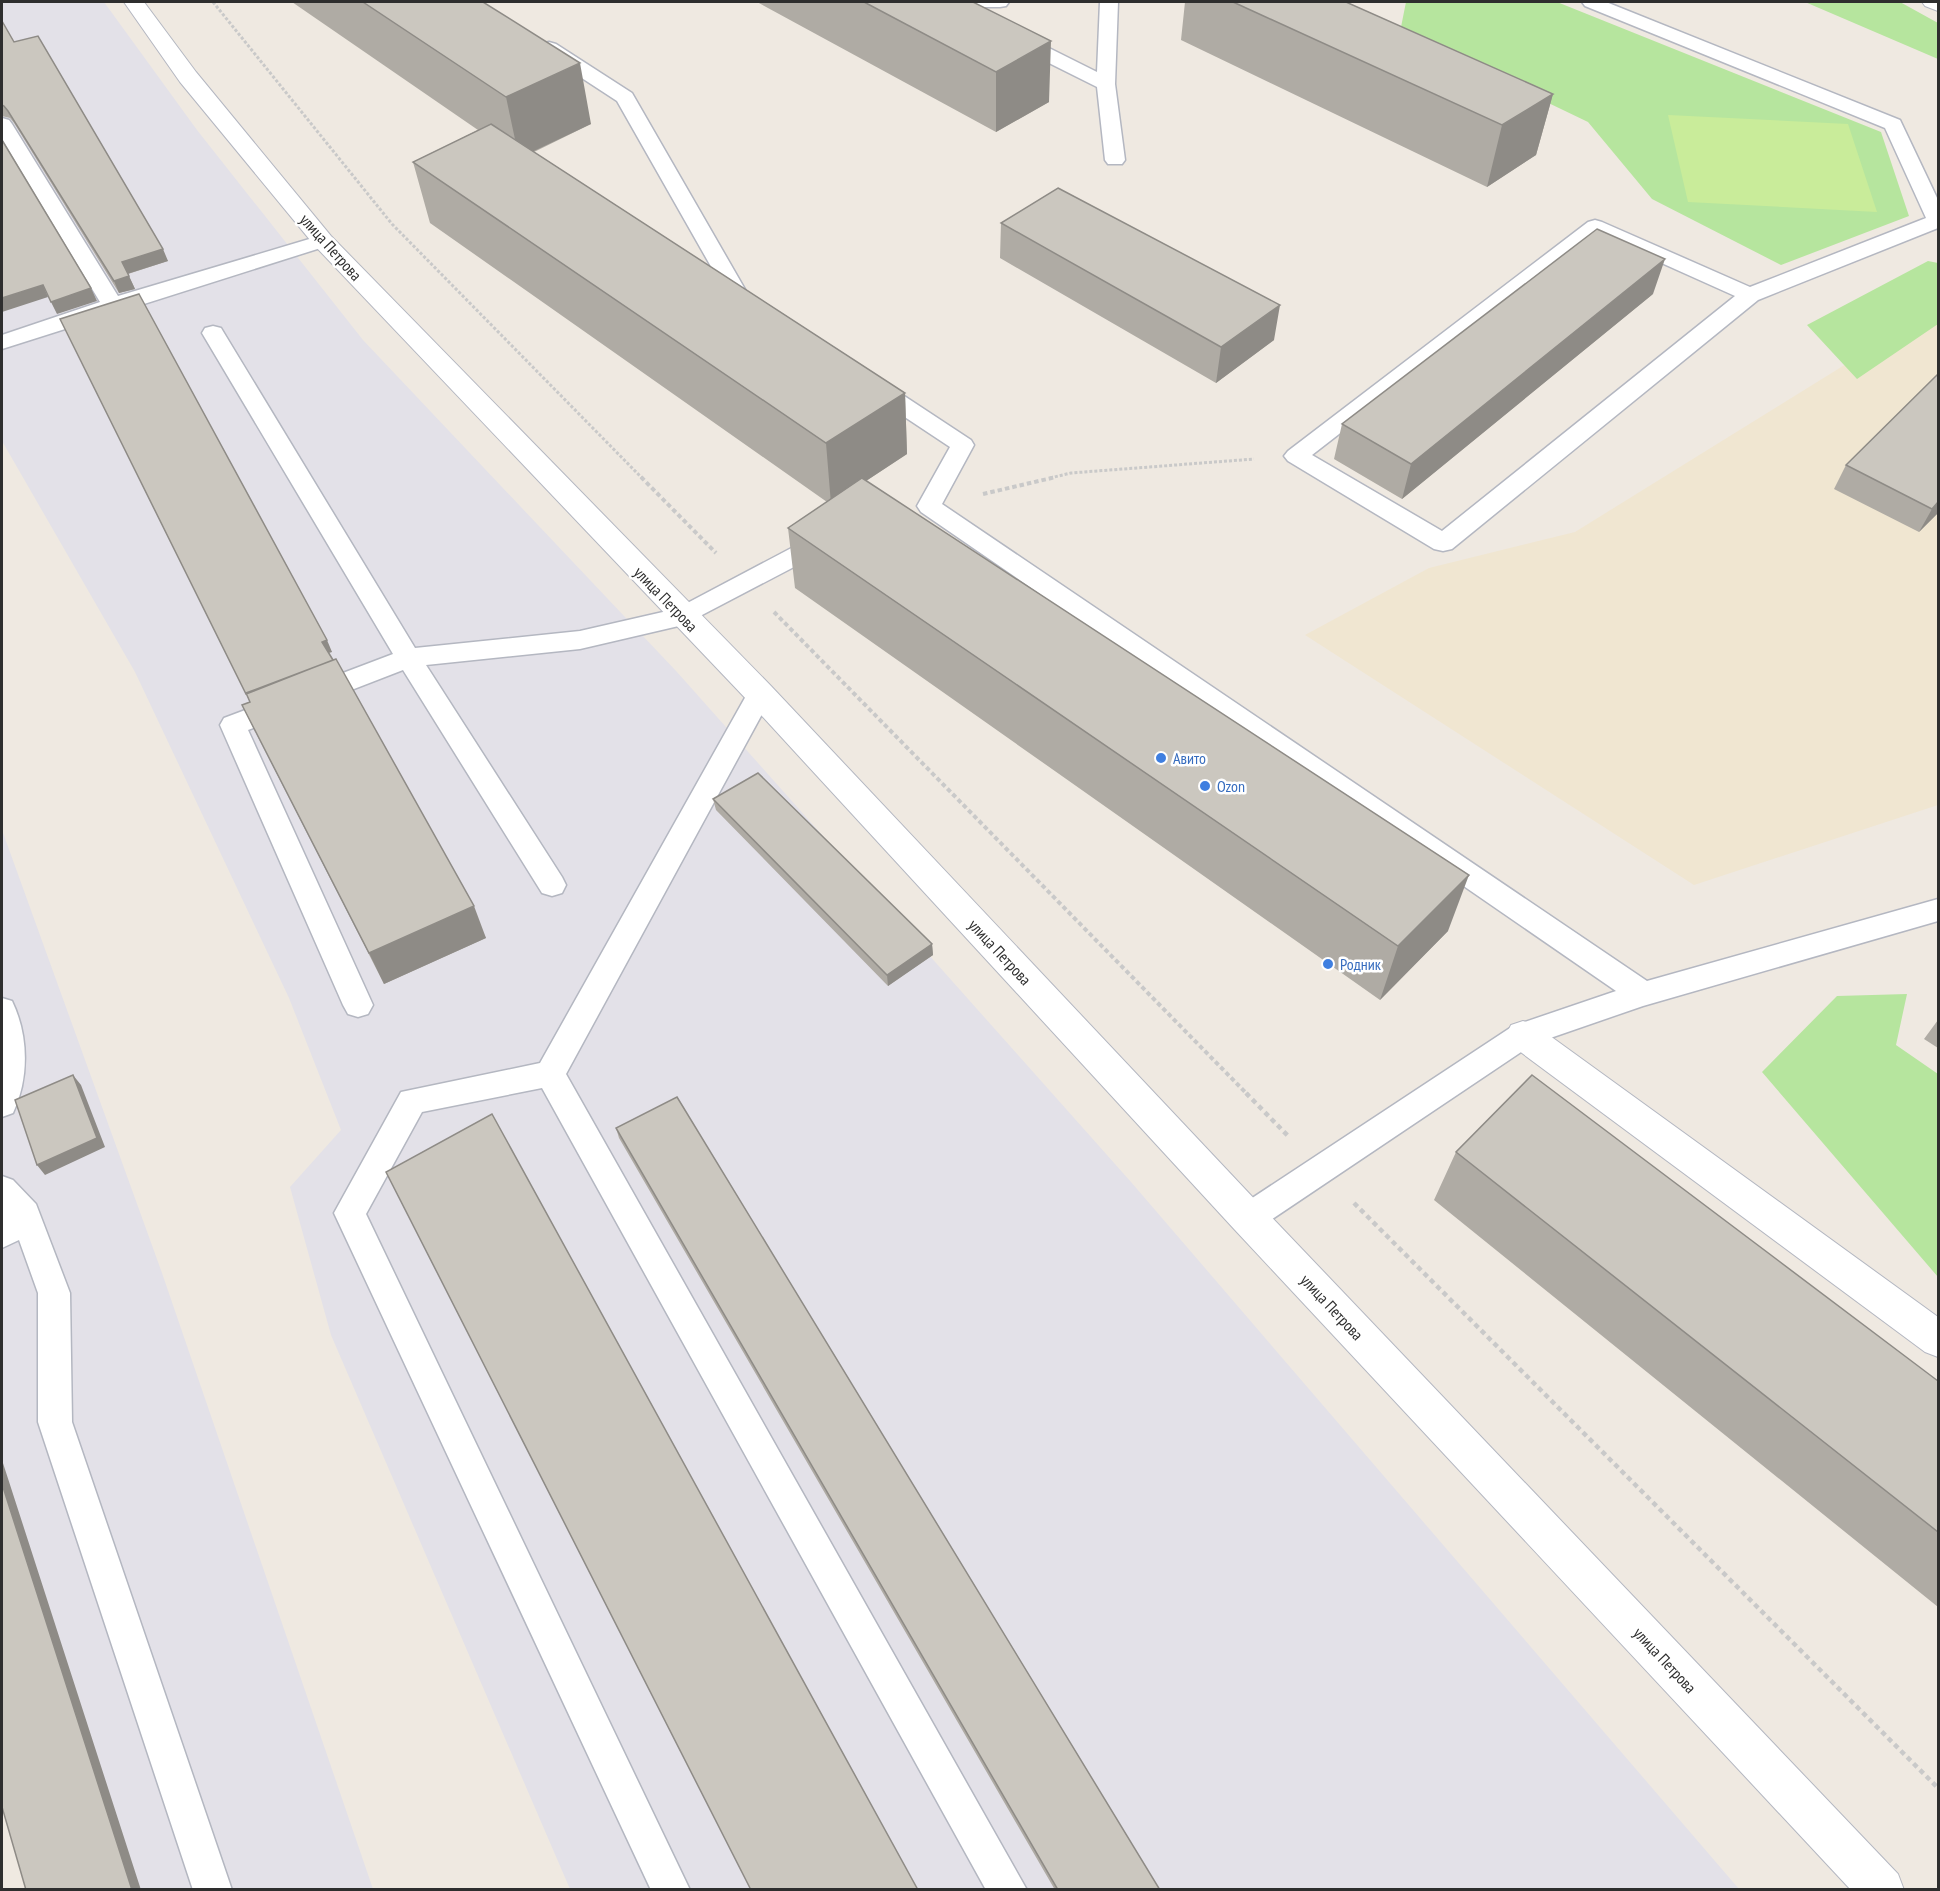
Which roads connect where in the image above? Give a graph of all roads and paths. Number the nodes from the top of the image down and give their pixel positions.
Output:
1 (134, 2) edge
2 (940, 2) edge
3 (1000, 2) edge
4 (1109, 2) edge
5 (1591, 2) edge
6 (1932, 2) edge
7 (1938, 5) edge
8 (982, 22) edge
9 (527, 33) edge
10 (1003, 33) edge
11 (1106, 84) junction
12 (2, 124) edge
13 (1115, 159) dead end
14 (1938, 221) edge
15 (323, 241) junction
16 (1750, 295) junction
17 (113, 305) junction
18 (777, 321) edge
19 (213, 333) dead end
20 (2, 342) edge
21 (855, 373) edge
22 (1296, 456) junction
23 (918, 509) junction
24 (851, 529) edge
25 (683, 616) junction
26 (408, 658) junction
27 (760, 694) junction
28 (552, 885) dead end
29 (1938, 910) edge
30 (1643, 994) junction
31 (358, 1005) dead end
32 (2, 1010) edge
33 (1523, 1035) junction
34 (550, 1074) junction
35 (2, 1104) edge
36 (1320, 1168) junction
37 (8, 1212) edge
38 (1248, 1218) junction
39 (1938, 1339) edge
40 (1938, 1788) edge
41 (213, 1890) edge
42 (671, 1890) edge
43 (1008, 1890) edge
44 (1882, 1890) edge

1 - 15 street, улица Петрова
2 - 3 lane
2 - 8 lane
4 - 11 lane
5 - 14 lane
6 - 7 street
9 - 18 lane
10 - 11 lane
11 - 13 lane
12 - 17 lane
14 - 16 lane
15 - 17 lane
15 - 25 street, улица Петрова
16 - 22 lane
16 - 22 lane
17 - 20 lane
19 - 26 lane
21 - 23 lane
22 - 23 path
23 - 30 lane
24 - 25 lane
25 - 26 lane
25 - 27 street, улица Петрова
26 - 28 lane
26 - 31 lane
27 - 34 lane
27 - 38 street, улица Петрова
29 - 30 lane
30 - 33 lane
32 - 35 lane
33 - 36 lane
33 - 39 street
34 - 42 lane
34 - 43 lane
36 - 38 lane
36 - 40 path
37 - 41 lane
38 - 44 street, улица Петрова

